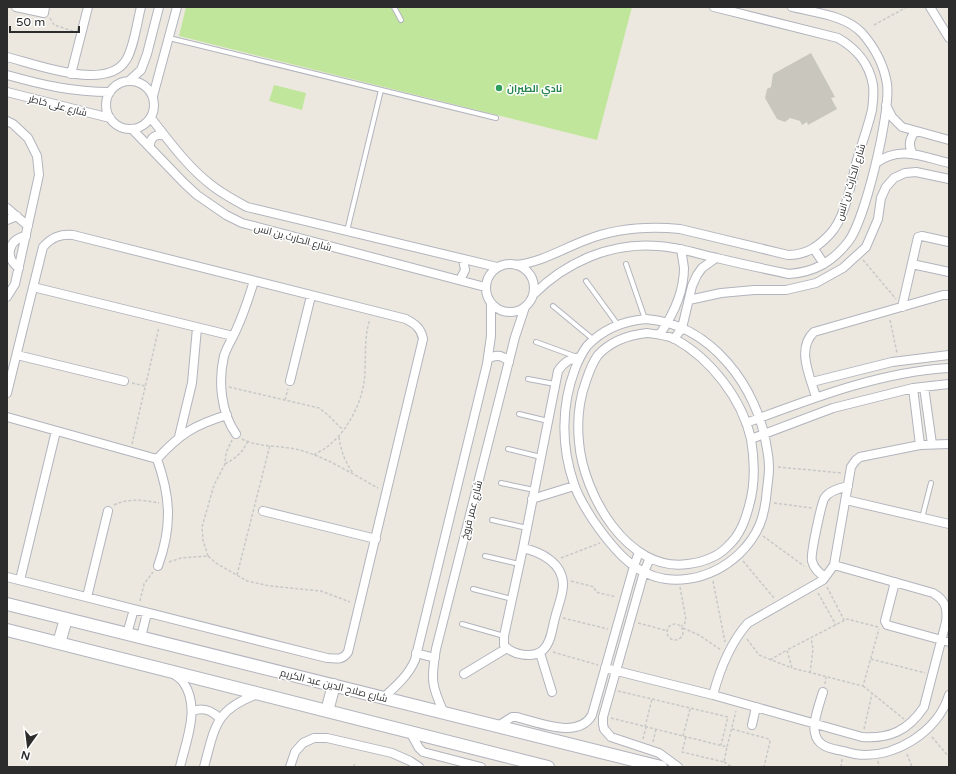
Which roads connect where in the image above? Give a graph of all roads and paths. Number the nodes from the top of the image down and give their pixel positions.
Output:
1 (16, 7) edge
2 (88, 7) edge
3 (141, 7) edge
4 (159, 7) edge
5 (177, 7) edge
6 (394, 7) edge
7 (714, 7) edge
8 (792, 7) edge
9 (906, 7) edge
10 (930, 7) edge
11 (45, 10) edge
12 (401, 20) dead end
13 (874, 25) dead end
14 (82, 33) junction
15 (168, 38) junction
16 (949, 38) edge
17 (7, 57) edge
18 (71, 74) junction
19 (7, 75) edge
20 (130, 80) junction
21 (381, 90) junction
22 (7, 92) edge
23 (110, 92) junction
24 (153, 96) junction
25 (886, 105) junction
26 (110, 118) junction
27 (151, 118) junction
28 (496, 118) dead end
29 (7, 121) edge
30 (132, 129) junction
31 (915, 132) junction
32 (165, 136) junction
33 (949, 140) edge
34 (150, 147) junction
35 (913, 154) junction
36 (876, 163) junction
37 (949, 163) edge
38 (949, 179) edge
39 (7, 208) edge
40 (17, 216) junction
41 (7, 220) edge
42 (28, 226) junction
43 (347, 231) junction
44 (26, 236) junction
45 (949, 242) edge
46 (681, 249) junction
47 (814, 249) junction
48 (858, 254) junction
49 (716, 258) junction
50 (463, 259) junction
51 (516, 264) junction
52 (626, 264) dead end
53 (824, 264) junction
54 (912, 264) junction
55 (497, 267) junction
56 (19, 268) junction
57 (949, 272) edge
58 (460, 280) junction
59 (586, 281) dead end
60 (254, 282) junction
61 (11, 284) edge
62 (33, 287) junction
63 (486, 287) junction
64 (534, 294) junction
65 (949, 295) edge
66 (311, 296) junction
67 (7, 297) edge
68 (689, 300) junction
69 (491, 303) junction
70 (553, 306) dead end
71 (526, 307) junction
72 (902, 307) junction
73 (373, 311) junction
74 (888, 311) junction
75 (161, 319) junction
76 (646, 319) junction
77 (668, 322) junction
78 (618, 325) junction
79 (197, 328) junction
80 (682, 328) junction
81 (660, 334) junction
82 (233, 336) junction
83 (674, 339) junction
84 (594, 340) junction
85 (536, 342) dead end
86 (17, 355) junction
87 (949, 355) edge
88 (580, 357) junction
89 (488, 359) junction
90 (898, 361) junction
91 (509, 362) junction
92 (949, 368) edge
93 (528, 379) dead end
94 (124, 381) joint
95 (290, 381) joint
96 (812, 382) junction
97 (556, 384) junction
98 (949, 384) edge
99 (221, 385) junction
100 (145, 386) junction
101 (924, 387) junction
102 (912, 388) junction
103 (7, 393) edge
104 (816, 397) junction
105 (285, 400) junction
106 (519, 414) dead end
107 (227, 415) junction
108 (7, 417) edge
109 (759, 418) junction
110 (548, 421) junction
111 (746, 423) junction
112 (343, 430) junction
113 (56, 431) junction
114 (236, 434) junction
115 (765, 434) junction
116 (179, 437) junction
117 (339, 437) junction
118 (751, 439) junction
119 (248, 441) junction
120 (932, 444) junction
121 (949, 444) edge
122 (270, 445) junction
123 (920, 445) junction
124 (508, 449) dead end
125 (130, 452) junction
126 (314, 455) junction
127 (541, 457) junction
128 (157, 459) junction
129 (225, 464) junction
130 (769, 466) junction
131 (850, 474) junction
132 (354, 475) junction
133 (501, 483) dead end
134 (931, 483) dead end
135 (574, 486) junction
136 (848, 486) junction
137 (534, 490) junction
138 (387, 493) junction
139 (532, 499) junction
140 (846, 500) junction
141 (766, 501) junction
142 (169, 506) junction
143 (821, 510) junction
144 (108, 511) joint
145 (263, 511) dead end
146 (922, 518) junction
147 (492, 520) dead end
148 (949, 524) edge
149 (527, 528) junction
150 (757, 531) junction
151 (376, 539) junction
152 (608, 540) junction
153 (523, 548) junction
154 (639, 552) junction
155 (208, 556) junction
156 (485, 556) dead end
157 (738, 556) junction
158 (650, 558) junction
159 (552, 562) junction
160 (519, 564) junction
161 (834, 565) junction
162 (158, 566) junction
163 (634, 566) junction
164 (805, 566) dead end
165 (644, 572) junction
166 (711, 573) junction
167 (237, 575) junction
168 (7, 577) edge
169 (561, 578) junction
170 (824, 578) junction
171 (20, 580) junction
172 (679, 580) junction
173 (895, 582) junction
174 (814, 585) junction
175 (473, 589) dead end
176 (87, 597) junction
177 (512, 599) junction
178 (624, 600) junction
179 (7, 604) edge
180 (780, 604) junction
181 (360, 605) junction
182 (136, 610) junction
183 (147, 613) junction
184 (555, 616) junction
185 (66, 619) junction
186 (844, 620) junction
187 (630, 621) junction
188 (462, 624) dead end
189 (836, 625) junction
190 (682, 627) junction
191 (7, 630) edge
192 (616, 630) junction
193 (668, 631) junction
194 (741, 632) junction
195 (127, 634) junction
196 (504, 636) junction
197 (140, 637) junction
198 (811, 638) junction
199 (945, 640) edge
200 (59, 643) junction
201 (507, 648) junction
202 (787, 650) junction
203 (542, 651) junction
204 (416, 654) junction
205 (728, 655) junction
206 (435, 658) junction
207 (871, 659) junction
208 (770, 660) junction
209 (605, 668) junction
210 (792, 668) junction
211 (616, 670) junction
212 (172, 672) junction
213 (810, 673) junction
214 (464, 674) dead end
215 (932, 675) junction
216 (334, 685) junction
217 (863, 686) junction
218 (611, 690) junction
219 (552, 692) dead end
220 (823, 692) dead end
221 (872, 693) junction
222 (258, 694) junction
223 (713, 695) junction
224 (949, 696) edge
225 (383, 698) junction
226 (652, 699) junction
227 (738, 702) junction
228 (756, 707) junction
229 (690, 708) junction
230 (192, 711) junction
231 (327, 711) junction
232 (444, 713) junction
233 (603, 717) junction
234 (220, 719) junction
235 (815, 724) junction
236 (910, 724) junction
237 (752, 725) dead end
238 (498, 726) junction
239 (646, 727) junction
240 (656, 729) junction
241 (732, 729) junction
242 (927, 730) junction
243 (410, 732) junction
244 (684, 736) junction
245 (862, 737) junction
246 (722, 745) junction
247 (641, 747) junction
248 (727, 747) junction
249 (651, 750) junction
250 (949, 757) edge
251 (355, 762) dead end
252 (724, 762) junction
253 (455, 764) edge
254 (519, 764) edge
255 (468, 765) edge
256 (180, 767) edge
257 (204, 767) edge
258 (290, 767) edge
259 (354, 767) edge
260 (367, 767) edge
261 (370, 767) edge
262 (419, 767) edge
263 (481, 767) edge
264 (548, 767) edge
265 (661, 767) edge
266 (678, 767) edge
267 (732, 767) edge
268 (764, 767) edge

1 - 11 street
2 - 14 street
3 - 18 street
4 - 20 street
5 - 15 street
6 - 12 lane
7 - 47 street, شارع الحارث بن انس
8 - 25 street, شارع الحارث بن انس
9 - 13 path
10 - 16 street
11 - 14 path
14 - 18 street
15 - 21 lane
15 - 24 street
17 - 18 street
19 - 23 street, شارع على خاطر
20 - 23 street
20 - 24 street
21 - 28 lane
21 - 43 lane
22 - 26 street, شارع على خاطر
23 - 26 street
24 - 27 street
25 - 31 street
25 - 36 street, شارع الحارث بن انس
26 - 30 street
27 - 30 street
27 - 32 street, شارع الحارث بن انس
29 - 42 street
30 - 34 street, شارع الحارث بن انس
31 - 33 street
31 - 35 street
32 - 34 street
32 - 43 street, شارع الحارث بن انس
34 - 58 street, شارع الحارث بن انس
35 - 36 street
35 - 37 street
36 - 53 street, شارع الحارث بن انس
38 - 48 street
39 - 40 street
40 - 41 street
40 - 42 street
42 - 44 street
43 - 50 street, شارع الحارث بن انس
44 - 56 street
44 - 56 street
45 - 54 street
46 - 49 street, شارع الحارث بن انس
46 - 64 street, شارع الحارث بن انس
46 - 77 street
47 - 51 street, شارع الحارث بن انس
47 - 53 street
48 - 68 street
48 - 72 path
49 - 53 street, شارع الحارث بن انس
49 - 68 street
50 - 55 street, شارع الحارث بن انس
50 - 58 street
51 - 55 street
51 - 64 street
52 - 76 lane
54 - 57 street
54 - 72 street
55 - 63 street
56 - 61 street
58 - 63 street, شارع الحارث بن انس
59 - 78 lane
60 - 62 street
60 - 66 street
60 - 82 street
61 - 67 street
62 - 75 street
62 - 86 street
63 - 69 street
64 - 71 street
65 - 72 street
66 - 73 street
66 - 95 street
68 - 80 street
69 - 71 street
69 - 89 street, شارع عمر فروخ
70 - 84 lane
71 - 91 street, شارع عمر فروخ
72 - 74 street
73 - 112 path
73 - 138 street
74 - 90 path
74 - 96 street
75 - 79 street
75 - 100 path
76 - 77 street
76 - 78 street
77 - 80 street
77 - 81 street
78 - 84 street
79 - 82 street
79 - 116 street
80 - 83 street
80 - 109 street
81 - 83 street
81 - 154 street
82 - 99 street
83 - 111 street
84 - 88 street
85 - 88 lane
86 - 94 street
86 - 103 street
87 - 90 street
88 - 97 street
88 - 135 street
89 - 91 street
89 - 204 street, شارع عمر فروخ
90 - 96 street
91 - 206 street, شارع عمر فروخ
92 - 104 street
93 - 97 lane
94 - 100 path
95 - 105 path
96 - 104 street
97 - 110 street
98 - 101 street
99 - 105 path
99 - 107 street
100 - 125 path
101 - 102 street
101 - 120 street
102 - 115 street
102 - 123 street
104 - 109 street
105 - 112 path
106 - 110 lane
107 - 114 street
107 - 116 street
108 - 113 street
109 - 111 street
109 - 115 street
110 - 127 street
111 - 118 street
112 - 117 path
113 - 125 street
113 - 171 street
114 - 119 path
114 - 129 path
115 - 118 street
115 - 130 street
116 - 128 street
117 - 126 path
117 - 132 path
118 - 158 street
119 - 122 path
119 - 129 path
120 - 121 street
120 - 123 street
122 - 126 path
122 - 167 path
123 - 131 street
124 - 127 lane
125 - 128 street
126 - 132 path
127 - 137 street
128 - 142 street
129 - 155 path
130 - 131 path
130 - 141 street
131 - 136 street
132 - 138 path
133 - 137 lane
134 - 146 lane
135 - 139 street
135 - 152 street
136 - 140 street
136 - 143 street
137 - 139 street
138 - 151 street
139 - 149 street
140 - 146 street
140 - 161 street
141 - 143 path
141 - 150 street
142 - 144 path
142 - 162 street
143 - 170 street
144 - 176 street
145 - 151 street
146 - 148 street
147 - 149 lane
149 - 153 street
150 - 157 street
150 - 164 path
151 - 181 street
152 - 159 path
152 - 163 street
153 - 159 street
153 - 160 street
154 - 158 street
154 - 163 street
155 - 162 path
155 - 167 path
156 - 160 lane
157 - 166 street
157 - 180 path
158 - 165 street
159 - 169 street
160 - 177 street
161 - 170 street
161 - 173 street
162 - 182 path
163 - 165 street
163 - 178 street
165 - 172 street
165 - 187 street
166 - 172 street
166 - 205 path
167 - 181 path
168 - 171 street
169 - 178 path
169 - 184 street
170 - 174 street
170 - 186 path
171 - 176 street
172 - 190 path
173 - 199 street
173 - 199 street
174 - 180 street
174 - 189 path
175 - 177 lane
176 - 182 street
177 - 196 street
178 - 192 street
179 - 185 main road, شارع صلاح الدين عبد الكريم
180 - 194 street
181 - 183 street
182 - 183 street
182 - 195 street
183 - 197 street
184 - 192 path
184 - 203 street
185 - 195 main road, شارع صلاح الدين عبد الكريم
185 - 200 main road
186 - 189 path
186 - 207 path
187 - 193 path
187 - 211 street
188 - 196 lane
189 - 198 path
190 - 193 path
190 - 193 path
190 - 205 path
191 - 200 main road
192 - 209 street
194 - 205 street
194 - 208 path
195 - 197 main road, شارع صلاح الدين عبد الكريم
196 - 201 street
197 - 216 main road, شارع صلاح الدين عبد الكريم
198 - 202 path
198 - 213 path
199 - 215 street
200 - 212 main road
201 - 203 street
201 - 214 street
202 - 208 path
202 - 210 path
203 - 209 path
203 - 219 street
204 - 206 street
204 - 225 street, شارع عمر فروخ
205 - 223 street
206 - 232 street, شارع عمر فروخ
207 - 215 path
207 - 217 path
208 - 210 path
209 - 211 street
209 - 238 street
210 - 213 path
211 - 218 street
211 - 223 street
212 - 222 main road
212 - 230 street
213 - 217 path
215 - 236 street
216 - 225 main road, شارع صلاح الدين عبد الكريم
216 - 231 main road
217 - 221 path
218 - 226 path
218 - 233 street
220 - 235 street
221 - 236 path
221 - 245 path
222 - 231 main road
222 - 234 street
223 - 227 street
224 - 242 street
225 - 232 main road, شارع صلاح الدين عبد الكريم
226 - 229 path
226 - 239 path
227 - 228 street
227 - 241 path
228 - 235 street
228 - 237 street
229 - 244 path
229 - 246 path
230 - 234 street
230 - 256 street
231 - 243 main road
232 - 238 main road, شارع صلاح الدين عبد الكريم
233 - 239 path
233 - 247 street
234 - 257 street
235 - 242 street
235 - 245 street
236 - 245 street
238 - 265 main road, شارع صلاح الدين عبد الكريم
239 - 240 path
239 - 247 path
240 - 244 path
240 - 249 path
241 - 248 path
241 - 268 path
242 - 250 path
243 - 253 street
243 - 254 main road
244 - 246 path
244 - 252 path
246 - 248 path
247 - 249 street
248 - 252 path
249 - 266 street
251 - 259 path
252 - 267 path
253 - 255 street
254 - 264 main road
255 - 263 street
258 - 262 street
260 - 261 path

